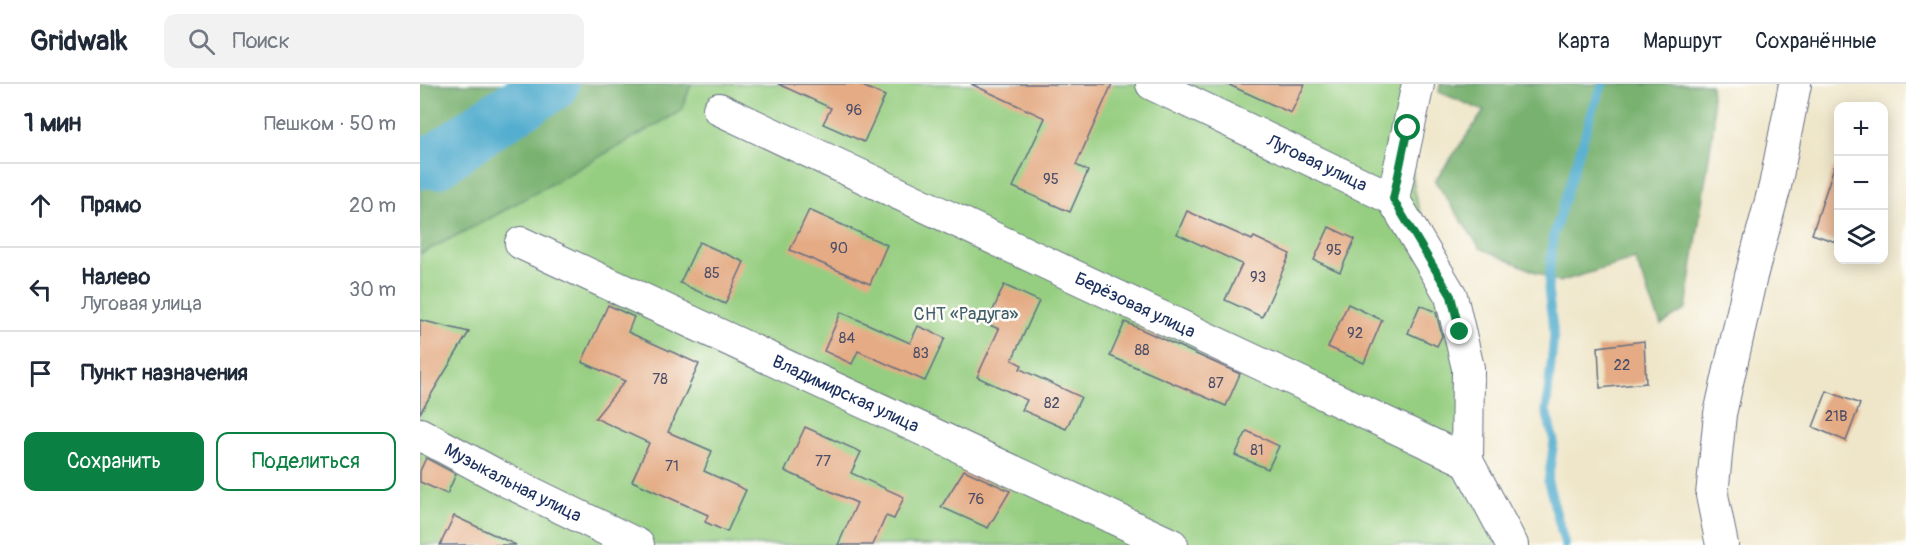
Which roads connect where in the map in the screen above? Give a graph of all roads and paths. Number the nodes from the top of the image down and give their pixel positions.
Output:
1 (1152, 84) edge
2 (1419, 84) edge
3 (1795, 84) edge
4 (719, 109) dead end
5 (1393, 199) junction
6 (521, 243) dead end
7 (420, 434) edge
8 (1467, 461) junction
9 (638, 545) edge
10 (1172, 545) edge
11 (1512, 545) edge
12 (1722, 545) edge

1 - 5 street, Луговая улица
2 - 5 street
3 - 12 street
4 - 8 street, Берёзовая улица
5 - 8 street
6 - 10 street, Владимирская улица
7 - 9 street, Музыкальная улица
8 - 11 street

